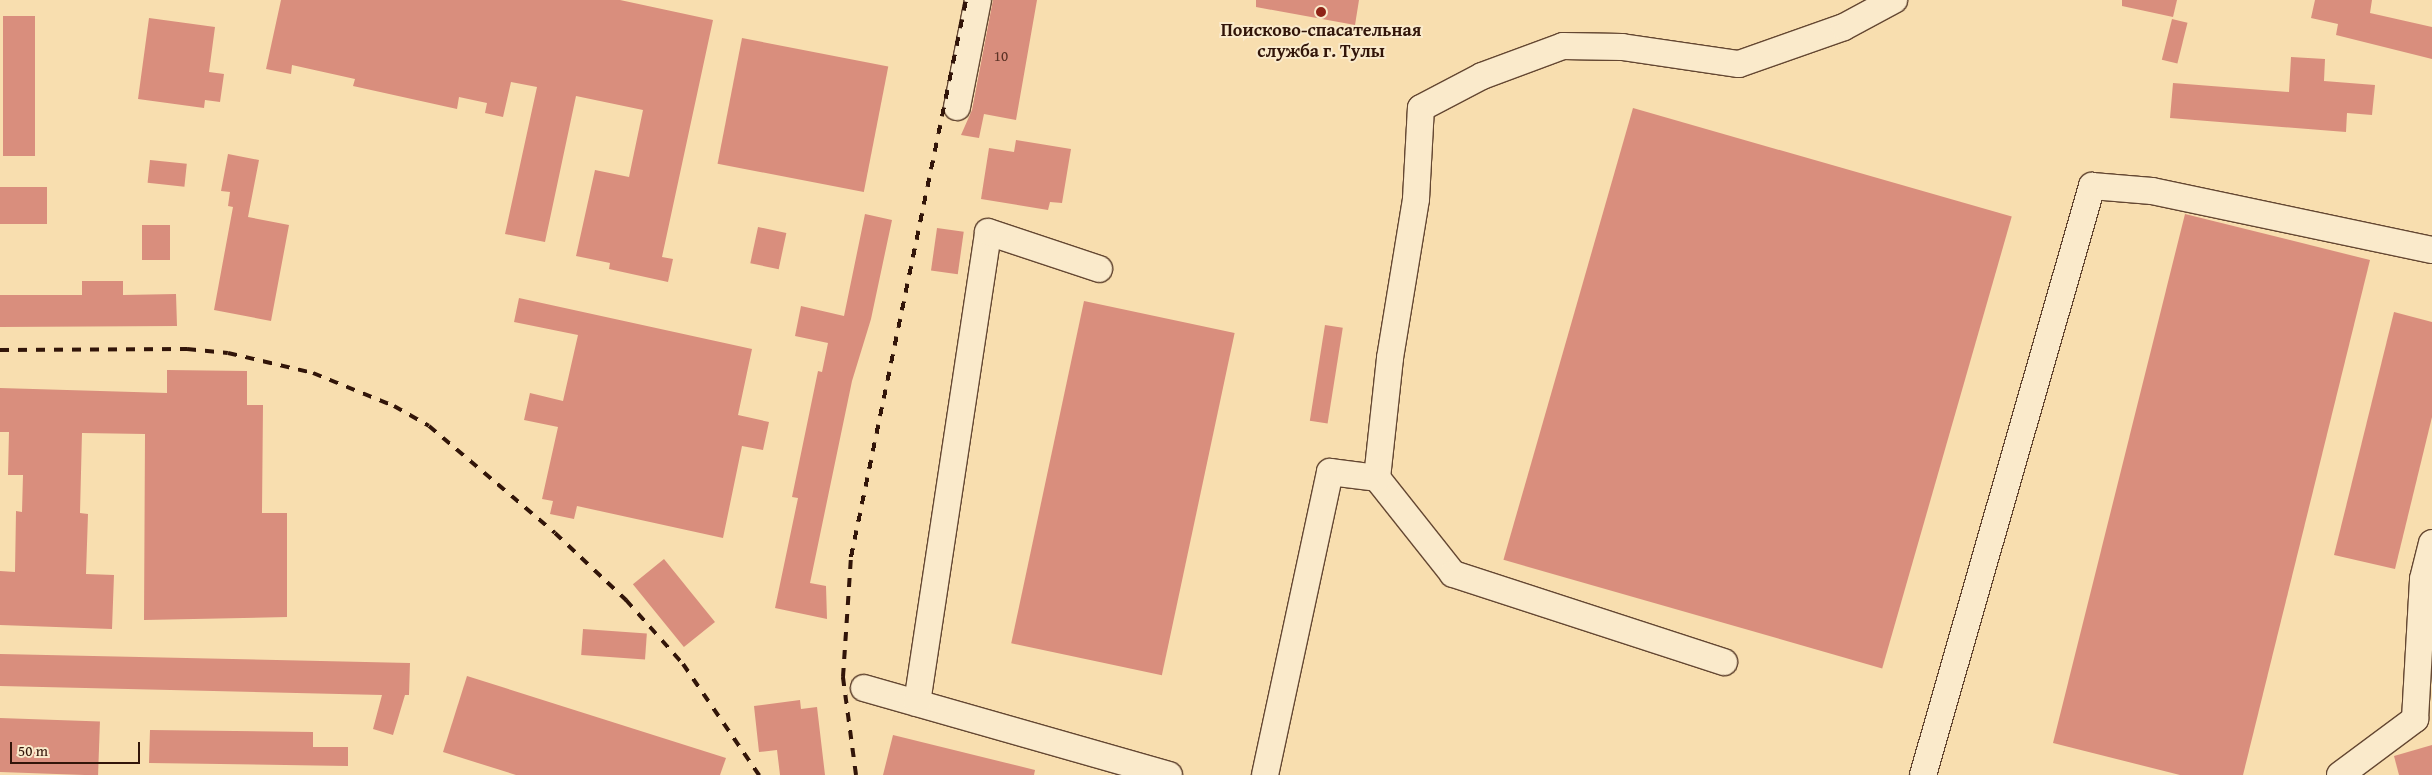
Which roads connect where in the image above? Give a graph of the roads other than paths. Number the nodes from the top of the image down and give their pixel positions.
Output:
1 (978, 0) edge
2 (1894, 0) edge
3 (957, 107) dead end
4 (2432, 250) edge
5 (1099, 269) dead end
6 (1378, 478) junction
7 (2432, 543) edge
8 (1724, 662) dead end
9 (864, 688) dead end
10 (917, 703) junction
11 (1169, 775) edge
12 (1265, 775) edge
13 (1923, 775) edge
14 (2340, 775) edge

1 - 3 lane
2 - 6 lane
4 - 13 lane
5 - 10 lane
6 - 8 lane
6 - 12 lane
7 - 14 lane
9 - 10 lane
10 - 11 lane

